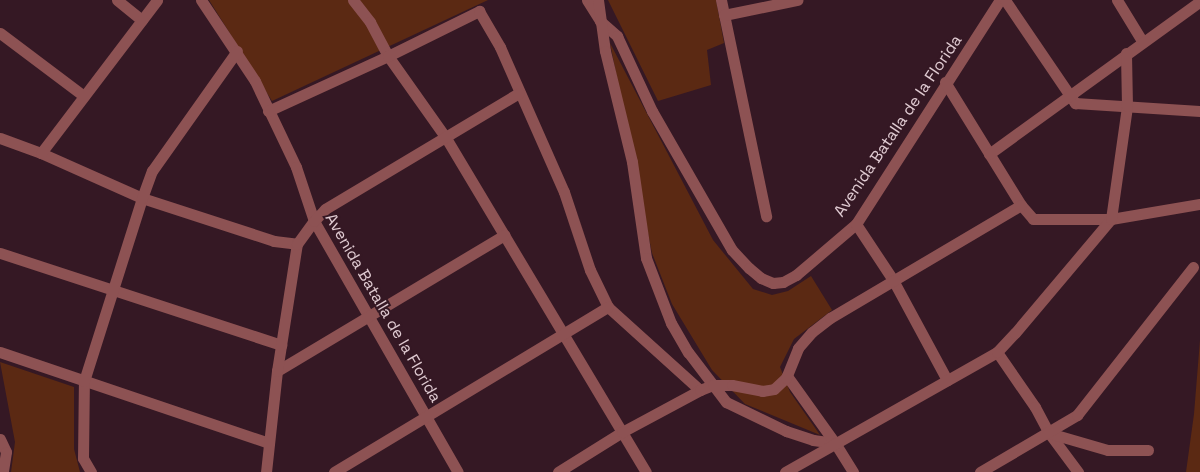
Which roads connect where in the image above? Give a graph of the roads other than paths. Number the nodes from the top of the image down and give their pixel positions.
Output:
1 (117, 0) edge
2 (157, 0) edge
3 (201, 0) edge
4 (353, 0) edge
5 (587, 0) edge
6 (598, 0) edge
7 (721, 0) edge
8 (797, 0) edge
9 (1000, 0) edge
10 (1005, 0) edge
11 (1116, 0) edge
12 (1200, 1) edge
13 (724, 15) junction
14 (142, 20) junction
15 (600, 21) junction
16 (0, 33) edge
17 (1142, 41) junction
18 (237, 51) junction
19 (1126, 53) junction
20 (388, 56) junction
21 (945, 82) junction
22 (519, 93) junction
23 (84, 96) junction
24 (1068, 97) junction
25 (1127, 106) junction
26 (268, 111) junction
27 (1200, 111) edge
28 (0, 138) edge
29 (446, 138) junction
30 (41, 153) junction
31 (989, 154) junction
32 (142, 198) junction
33 (1200, 204) edge
34 (1021, 205) junction
35 (766, 216) dead end
36 (1111, 219) junction
37 (314, 221) junction
38 (856, 224) junction
39 (504, 235) junction
40 (297, 244) junction
41 (0, 254) edge
42 (1193, 267) dead end
43 (892, 280) junction
44 (113, 290) junction
45 (608, 307) junction
46 (368, 316) junction
47 (564, 335) junction
48 (281, 345) junction
49 (0, 352) edge
50 (997, 352) junction
51 (277, 371) junction
52 (787, 376) junction
53 (947, 380) junction
54 (84, 381) junction
55 (714, 385) junction
56 (700, 390) junction
57 (426, 416) junction
58 (622, 432) junction
59 (1049, 433) junction
60 (0, 439) edge
61 (269, 443) junction
62 (835, 443) junction
63 (1148, 450) dead end
64 (268, 469) edge
65 (3, 472) edge
66 (91, 472) edge
67 (334, 472) edge
68 (458, 472) edge
69 (558, 472) edge
70 (646, 472) edge
71 (785, 472) edge
72 (853, 472) edge
73 (980, 472) edge
74 (1078, 472) edge

1 - 14 street
2 - 14 street
3 - 18 street, Avenida Batalla de la Florida
4 - 20 street
5 - 15 street, Avenida Batalla de la Florida
6 - 15 street
7 - 13 street
8 - 13 street
9 - 21 street, Avenida Batalla de la Florida
10 - 24 street
11 - 17 street
12 - 17 street
13 - 35 street
14 - 23 street
15 - 38 street, Avenida Batalla de la Florida
15 - 55 street
16 - 23 street
17 - 19 street
18 - 26 street, Avenida Batalla de la Florida
18 - 32 street
19 - 24 street
19 - 25 street
20 - 22 street
20 - 26 street
20 - 29 street
21 - 31 street
21 - 38 street, Avenida Batalla de la Florida
22 - 29 street
22 - 45 street
23 - 30 street
24 - 25 street
24 - 31 street
25 - 27 street
25 - 36 street
26 - 37 street, Avenida Batalla de la Florida
28 - 30 street
29 - 37 street
29 - 39 street
30 - 32 street
31 - 34 street
32 - 40 street
32 - 44 street
33 - 36 street
34 - 36 street
34 - 43 street
36 - 50 street
37 - 40 street
37 - 46 street, Avenida Batalla de la Florida
38 - 43 street
39 - 46 street
39 - 47 street
40 - 48 street
41 - 44 street
42 - 59 street
43 - 52 street
43 - 53 street
44 - 48 street
44 - 54 street
45 - 47 street
45 - 56 street
46 - 51 street
46 - 57 street, Avenida Batalla de la Florida
47 - 57 street
47 - 58 street
48 - 51 street
49 - 54 street
50 - 53 street
50 - 59 street
51 - 61 street
52 - 55 street
52 - 62 street
53 - 62 street
54 - 61 street
54 - 66 street
55 - 56 street
55 - 62 street
56 - 58 street
57 - 67 street
57 - 68 street, Avenida Batalla de la Florida
58 - 69 street
58 - 70 street
59 - 63 street
59 - 73 street
59 - 74 street
60 - 65 street
61 - 64 street
62 - 71 street
62 - 72 street

